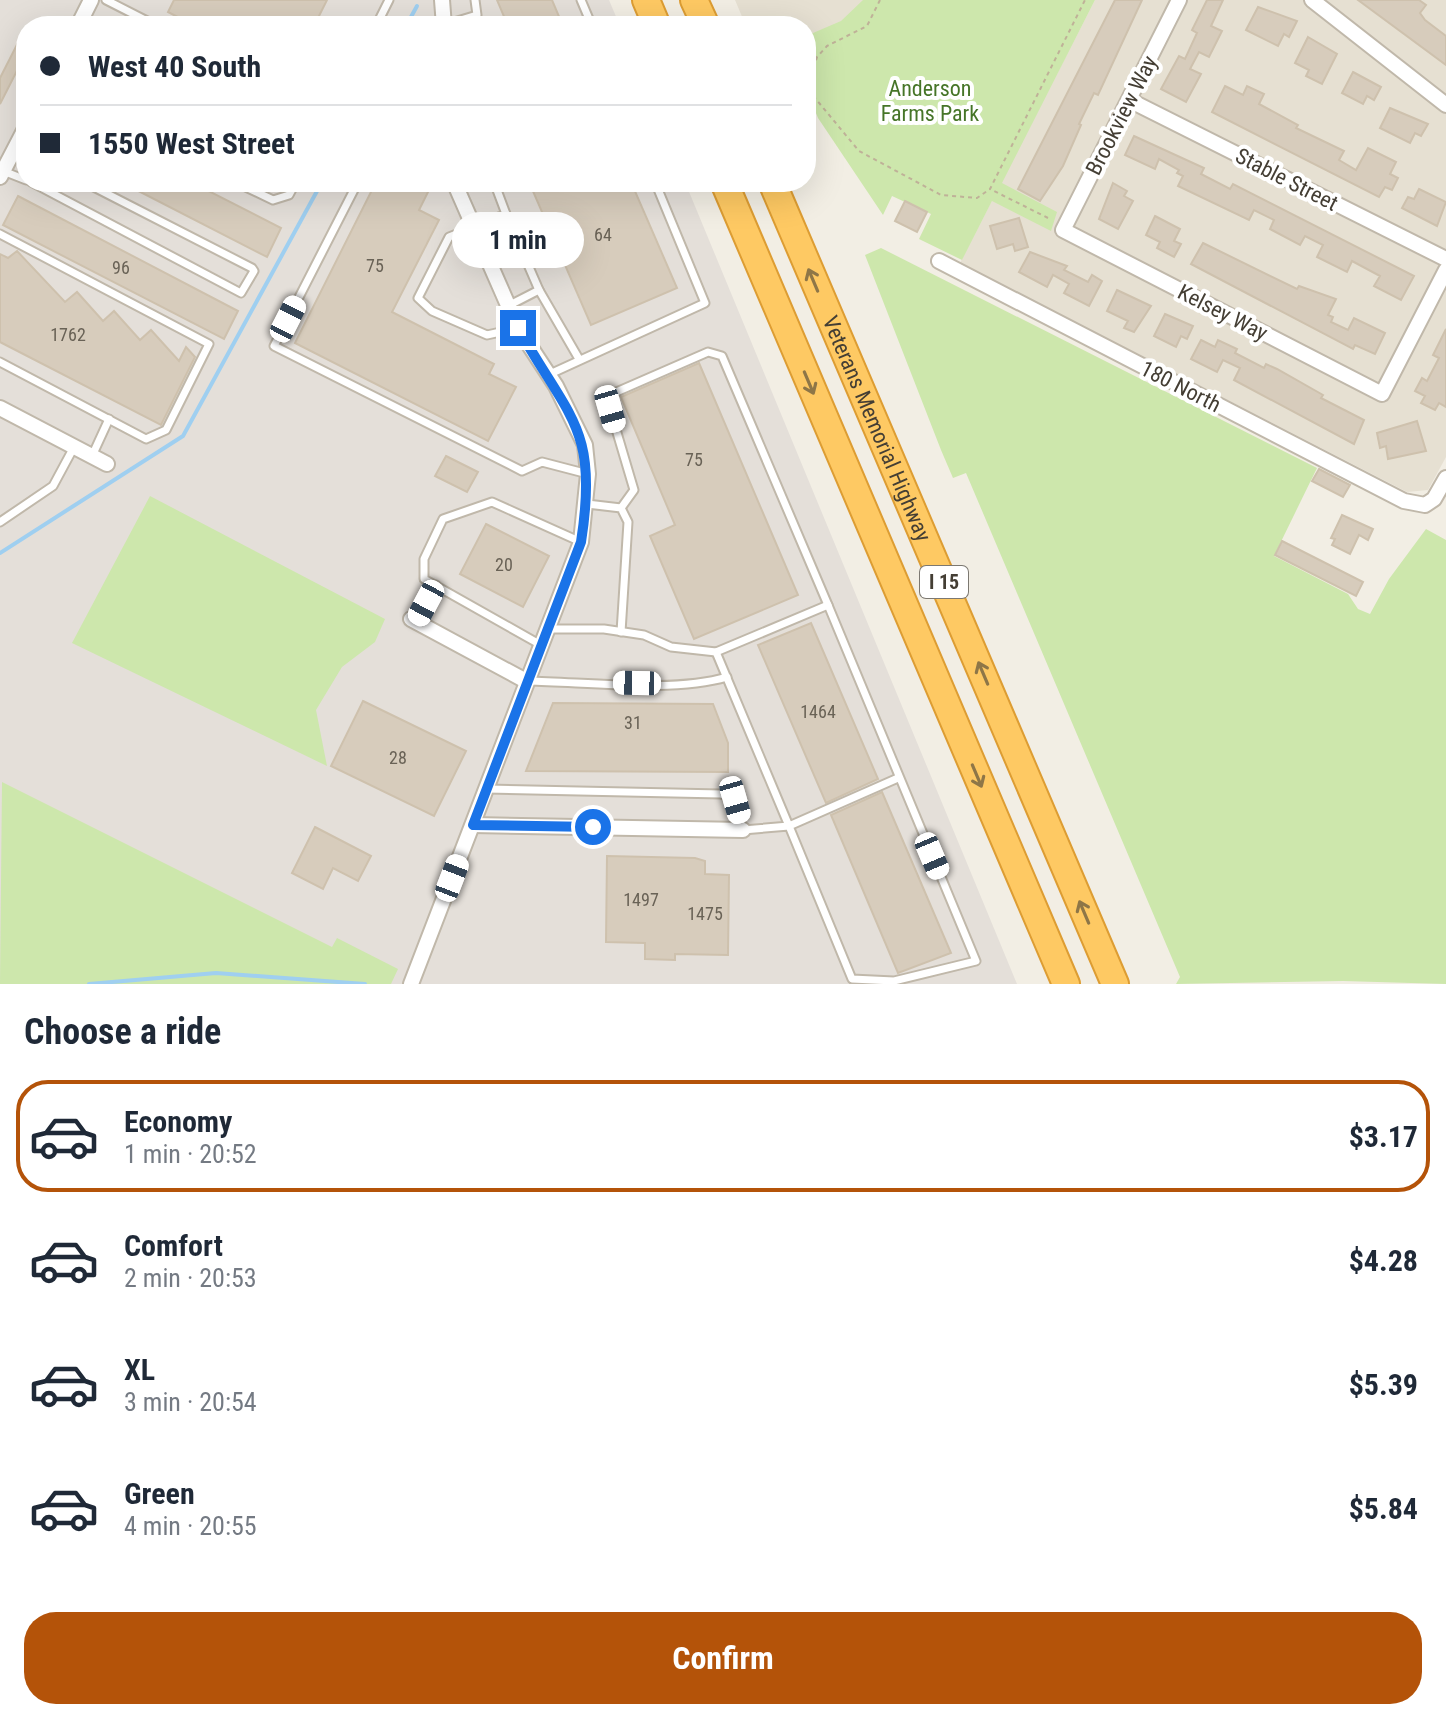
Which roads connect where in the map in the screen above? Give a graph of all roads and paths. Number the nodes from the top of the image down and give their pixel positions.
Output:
1 (106, 0) edge
2 (475, 0) edge
3 (880, 0) edge
4 (1085, 0) edge
5 (1179, 0) edge
6 (1312, 0) edge
7 (477, 15) joint
8 (137, 16) edge
9 (474, 16) edge
10 (816, 60) edge
11 (816, 99) edge
12 (1129, 100) junction
13 (1446, 105) edge
14 (16, 156) edge
15 (2, 174) edge
16 (990, 189) junction
17 (49, 192) edge
18 (104, 192) edge
19 (256, 192) edge
20 (291, 192) edge
21 (353, 192) edge
22 (459, 192) edge
23 (498, 192) edge
24 (659, 192) edge
25 (728, 192) edge
26 (776, 192) edge
27 (506, 214) junction
28 (1048, 218) dead end
29 (475, 227) junction
30 (1063, 230) joint
31 (0, 234) edge
32 (1446, 259) edge
33 (939, 261) dead end
34 (1446, 270) edge
35 (539, 290) junction
36 (508, 306) junction
37 (518, 328) junction
38 (579, 359) junction
39 (0, 362) edge
40 (548, 375) junction
41 (0, 408) edge
42 (109, 419) junction
43 (74, 447) junction
44 (92, 456) junction
45 (107, 464) dead end
46 (588, 474) junction
47 (1446, 478) edge
48 (587, 504) junction
49 (621, 508) junction
50 (0, 522) edge
51 (581, 542) junction
52 (436, 585) junction
53 (828, 605) junction
54 (414, 620) joint
55 (547, 629) junction
56 (621, 632) junction
57 (541, 645) junction
58 (716, 652) junction
59 (727, 677) junction
60 (526, 681) junction
61 (898, 778) junction
62 (487, 789) junction
63 (473, 825) junction
64 (789, 826) junction
65 (743, 830) junction
66 (411, 984) edge
67 (1066, 984) edge
68 (1115, 984) edge

1 - 8 lane
2 - 7 lane
3 - 10 path
4 - 16 path
5 - 12 street, Brookview Way
6 - 13 street
7 - 9 lane
11 - 16 path
12 - 30 street, Brookview Way
12 - 32 street, Stable Street
14 - 15 street
16 - 28 path
17 - 18 lane
19 - 20 lane
21 - 46 lane
22 - 29 street
23 - 27 lane
24 - 38 lane
25 -> 67 highway, Veterans Memorial Highway / I 15
68 -> 26 highway, Veterans Memorial Highway / I 15
27 - 29 lane
27 - 35 lane
29 - 36 street
29 - 37 lane
30 - 34 street, Kelsey Way
31 - 42 lane
33 - 47 street, 180 North
35 - 36 lane
35 - 38 lane
36 - 37 street
37 - 40 street
38 - 40 lane
39 - 42 lane
40 - 46 street
41 - 43 street
42 - 44 lane
43 - 44 street
43 - 50 lane
44 - 45 street
46 - 48 street
48 - 49 lane
48 - 51 street
49 - 53 lane
49 - 56 lane
51 - 52 lane
51 - 55 street
52 - 54 lane
52 - 57 lane
53 - 58 lane
53 - 61 lane
54 - 60 street
55 - 56 lane
55 - 57 street
56 - 58 lane
57 - 60 street
58 - 59 lane
59 - 60 lane
59 - 64 lane
60 - 62 street
61 - 64 lane
61 - 64 lane
62 - 63 street
62 - 65 lane
63 - 65 street
63 - 66 street
64 - 65 lane

